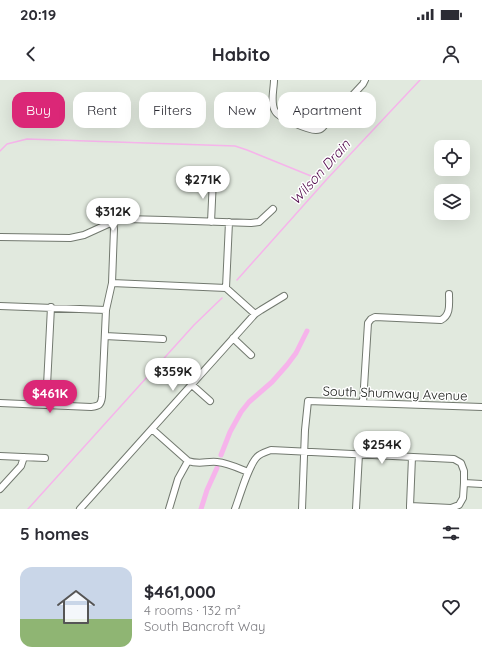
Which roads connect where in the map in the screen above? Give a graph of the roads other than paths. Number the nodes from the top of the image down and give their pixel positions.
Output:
1 (274, 80) edge
2 (365, 80) edge
3 (213, 179) dead end
4 (273, 209) dead end
5 (112, 222) junction
6 (211, 222) junction
7 (229, 222) junction
8 (0, 237) edge
9 (112, 283) junction
10 (226, 288) junction
11 (449, 294) dead end
12 (284, 296) dead end
13 (0, 306) edge
14 (51, 307) junction
15 (106, 310) junction
16 (255, 314) junction
17 (105, 336) junction
18 (233, 338) junction
19 (164, 339) dead end
20 (251, 355) dead end
21 (192, 385) junction
22 (210, 402) dead end
23 (0, 403) edge
24 (363, 403) junction
25 (46, 405) junction
26 (482, 408) edge
27 (152, 429) junction
28 (304, 452) junction
29 (359, 454) junction
30 (0, 456) edge
31 (24, 457) junction
32 (412, 457) junction
33 (45, 458) dead end
34 (188, 462) junction
35 (248, 472) junction
36 (464, 483) junction
37 (482, 484) edge
38 (0, 489) edge
39 (410, 508) edge
40 (80, 509) edge
41 (169, 509) edge
42 (236, 509) edge
43 (302, 509) edge
44 (356, 509) edge

1 - 2 street
3 - 6 street
4 - 7 street
5 - 6 street
5 - 8 street
5 - 9 street
6 - 7 street
7 - 10 street
9 - 10 street
9 - 15 street
10 - 16 street
11 - 24 street
12 - 16 street
13 - 14 street
14 - 15 street
14 - 25 street
15 - 17 street
16 - 18 street
17 - 19 street
17 - 25 street
18 - 20 street
18 - 21 street
21 - 22 street
21 - 27 street
23 - 25 street
24 - 26 street, South Shumway Avenue
24 - 28 street, South Shumway Avenue
27 - 34 street
27 - 40 street
28 - 29 street
28 - 35 street
28 - 43 street
29 - 32 street
29 - 44 street
30 - 31 street
31 - 33 street
31 - 38 street
32 - 36 street
32 - 39 street
34 - 35 street
34 - 41 street
35 - 42 street
36 - 37 street
36 - 39 street

